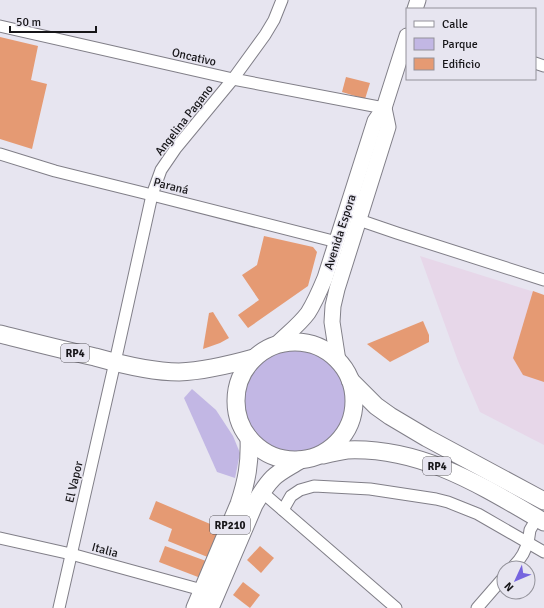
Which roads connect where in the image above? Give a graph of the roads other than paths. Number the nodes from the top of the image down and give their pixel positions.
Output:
1 (282, 0) edge
2 (0, 26) edge
3 (406, 39) edge
4 (233, 78) junction
5 (384, 108) junction
6 (0, 154) edge
7 (152, 195) junction
8 (359, 220) junction
9 (337, 242) junction
10 (544, 280) edge
11 (0, 334) edge
12 (276, 344) junction
13 (254, 358) junction
14 (338, 361) junction
15 (115, 362) junction
16 (350, 380) junction
17 (249, 438) junction
18 (319, 455) junction
19 (300, 460) junction
20 (262, 492) junction
21 (544, 501) edge
22 (283, 510) junction
23 (541, 520) edge
24 (0, 538) edge
25 (528, 543) junction
26 (544, 552) edge
27 (71, 554) junction
28 (519, 560) edge
29 (496, 586) edge
30 (202, 590) junction
31 (59, 608) edge
32 (195, 608) edge
33 (210, 608) edge
34 (396, 608) edge
35 (477, 608) edge

1 - 4 street, Angelina Pagano
2 - 4 street, Oncativo
3 - 5 main road, Avenida Espora
4 - 5 street, Oncativo
4 - 7 street, Angelina Pagano
5 - 8 main road, Avenida Espora
5 - 9 main road, Avenida Espora
6 - 7 street, Paraná
7 - 9 street, Paraná
7 - 15 street, Angelina Pagano
8 - 10 street
8 - 14 main road, Avenida Espora
9 - 12 main road, Avenida Espora
11 - 15 main road, RP4
12 - 13 main road, RP4
12 - 14 main road, RP4
13 - 15 main road, RP4
13 - 17 main road, RP4
14 - 16 main road, RP4
15 - 27 street, El Vapor
16 - 18 main road, RP4
16 - 21 main road, RP4
17 - 19 main road, RP4
17 - 30 main road, RP210
18 - 19 main road, RP4
18 - 23 main road, RP4
19 - 20 main road, RP4
20 - 22 street
20 - 33 main road, RP4
22 - 25 street
22 - 34 street
23 - 25 street
24 - 27 street, Italia
25 - 26 street
25 - 28 street
27 - 30 street, Italia
27 - 31 street, El Vapor
29 - 35 street
30 - 32 main road, RP210

